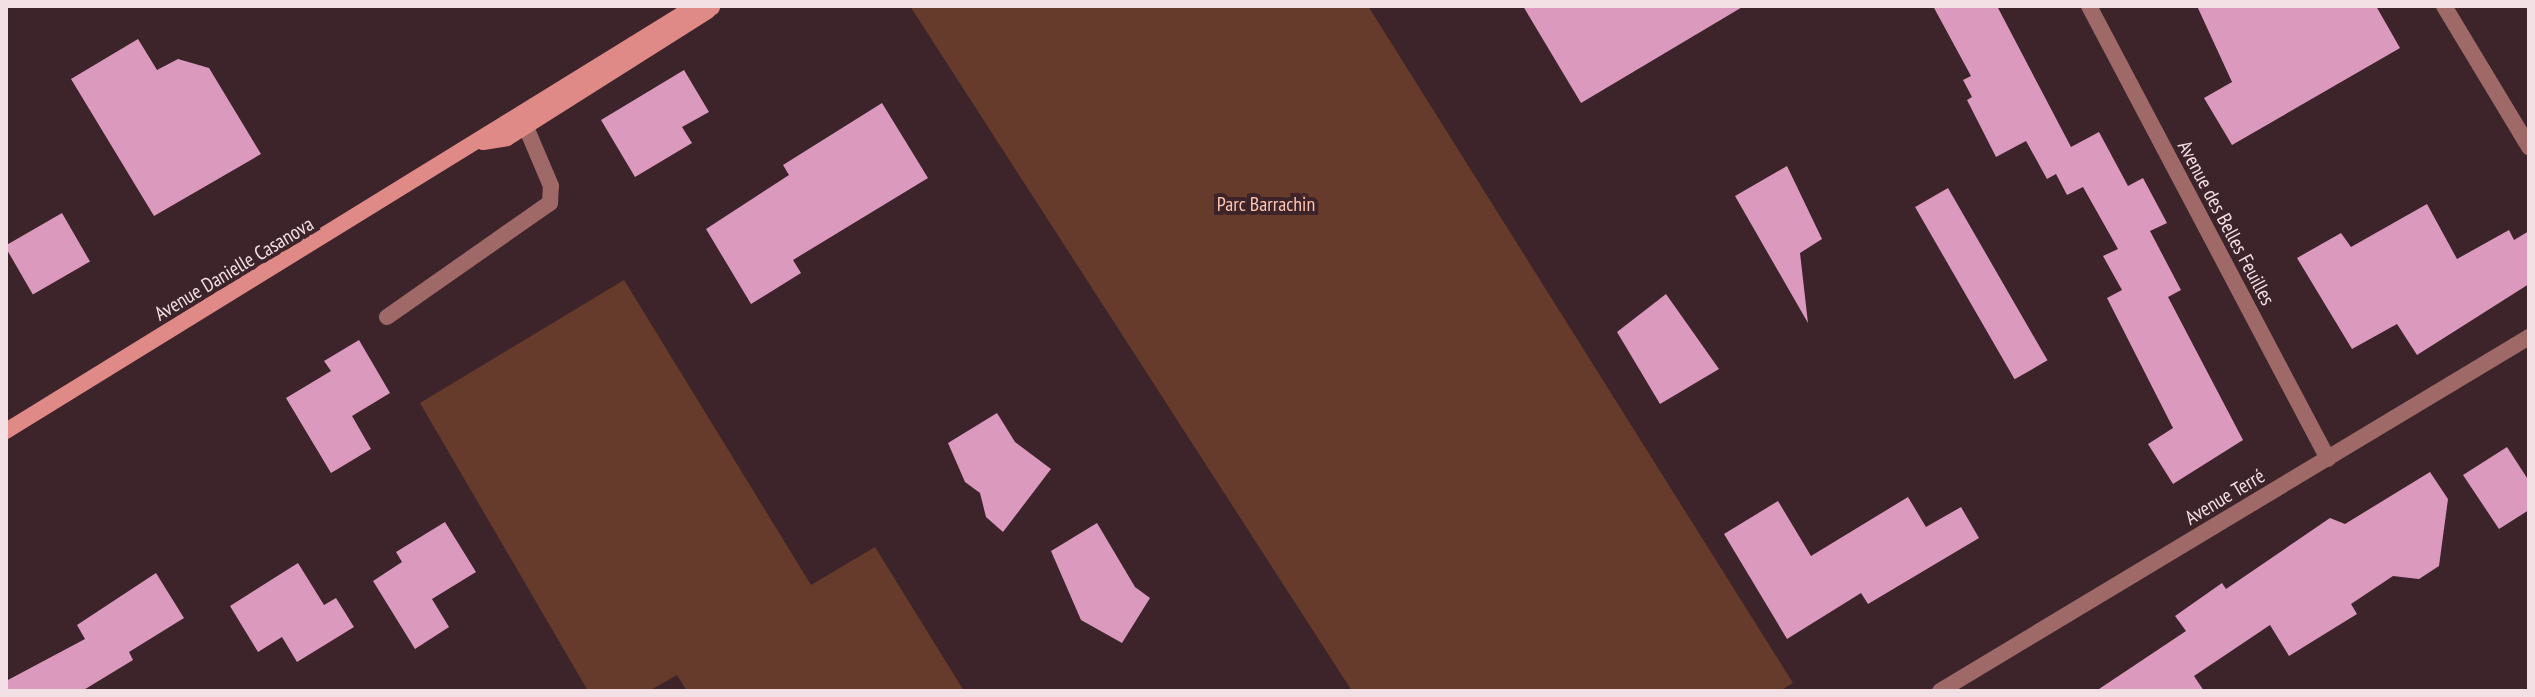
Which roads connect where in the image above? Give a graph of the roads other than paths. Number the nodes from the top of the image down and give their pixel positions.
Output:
1 (713, 6) edge
2 (2089, 6) edge
3 (2444, 6) edge
4 (526, 127) junction
5 (483, 142) junction
6 (2529, 147) edge
7 (387, 317) dead end
8 (2529, 337) edge
9 (6, 431) edge
10 (2328, 459) junction
11 (1940, 691) edge

1 - 4 street, Avenue Danielle Casanova
1 - 5 street, Avenue Danielle Casanova
2 - 10 street, Avenue des Belles Feuilles
3 - 6 street
4 - 5 street, Avenue Danielle Casanova
4 - 7 street
5 - 9 street, Avenue Danielle Casanova
8 - 10 street, Avenue Terré
10 - 11 street, Avenue Terré

